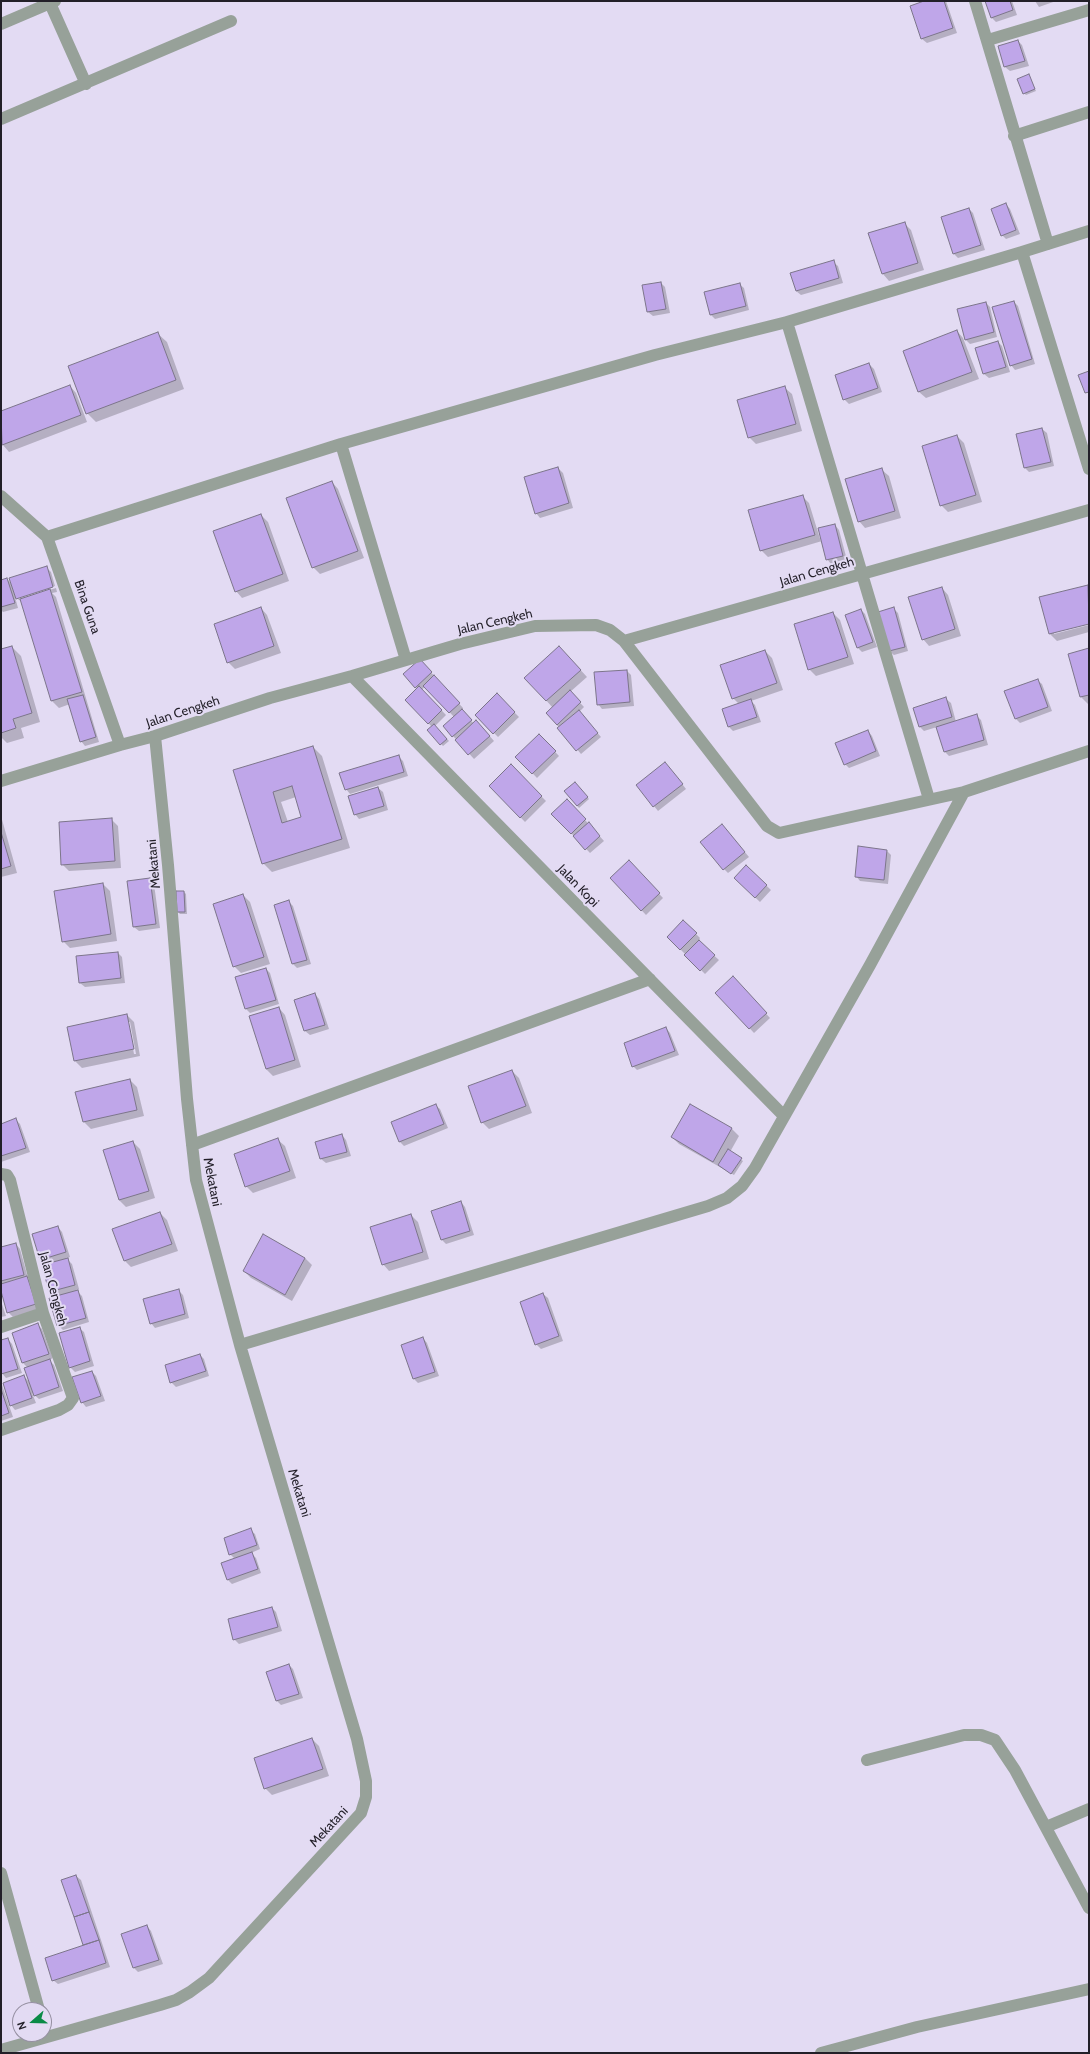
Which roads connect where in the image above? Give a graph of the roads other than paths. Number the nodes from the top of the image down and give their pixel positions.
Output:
1 (974, 1) edge
2 (51, 2) edge
3 (1089, 10) edge
4 (232, 22) dead end
5 (1, 24) edge
6 (988, 40) junction
7 (86, 84) junction
8 (1089, 112) edge
9 (1, 120) edge
10 (1014, 136) junction
11 (1089, 231) edge
12 (1048, 244) junction
13 (1022, 252) junction
14 (787, 322) junction
15 (341, 444) junction
16 (1089, 469) edge
17 (1, 496) edge
18 (1089, 510) edge
19 (47, 537) junction
20 (862, 574) junction
21 (624, 641) junction
22 (406, 660) junction
23 (352, 676) junction
24 (155, 736) junction
25 (120, 745) junction
26 (1089, 751) edge
27 (1, 782) edge
28 (964, 792) junction
29 (929, 799) junction
30 (650, 979) junction
31 (784, 1116) junction
32 (192, 1145) junction
33 (1, 1174) edge
34 (43, 1313) junction
35 (1, 1327) edge
36 (240, 1345) junction
37 (1, 1430) edge
38 (867, 1760) dead end
39 (1089, 1809) edge
40 (1046, 1827) junction
41 (1, 1873) edge
42 (1089, 1908) edge
43 (1089, 1989) edge
44 (37, 2002) edge
45 (52, 2030) edge
46 (21, 2042) edge
47 (1, 2050) edge
48 (821, 2053) edge

1 - 6 street
2 - 5 street
2 - 7 street
3 - 6 street
4 - 7 street
6 - 10 street
7 - 9 street
8 - 10 street
10 - 12 street
11 - 12 street
12 - 13 street
13 - 14 street
13 - 16 street
14 - 15 street
14 - 20 street
15 - 19 street
15 - 22 street
17 - 19 street, Bina Guna
18 - 20 street, Jalan Cengkeh
19 - 25 street, Bina Guna
20 - 21 street, Jalan Cengkeh
20 - 29 street
21 - 22 street, Jalan Cengkeh
21 - 29 street
22 - 23 street, Jalan Cengkeh
23 - 24 street, Jalan Cengkeh
23 - 30 street, Jalan Kopi
24 - 25 street, Jalan Cengkeh
24 - 32 street, Mekatani
25 - 27 street, Jalan Cengkeh
26 - 28 street
28 - 29 street
28 - 31 street
30 - 31 street, Jalan Kopi
30 - 32 street
31 - 36 street
32 - 36 street, Mekatani
33 - 34 street, Jalan Cengkeh
34 - 35 street
34 - 37 street, Jalan Cengkeh
36 - 45 street, Mekatani
38 - 40 street
39 - 40 street
40 - 42 street
41 - 44 street
43 - 48 street
46 - 47 street, Mekatani

